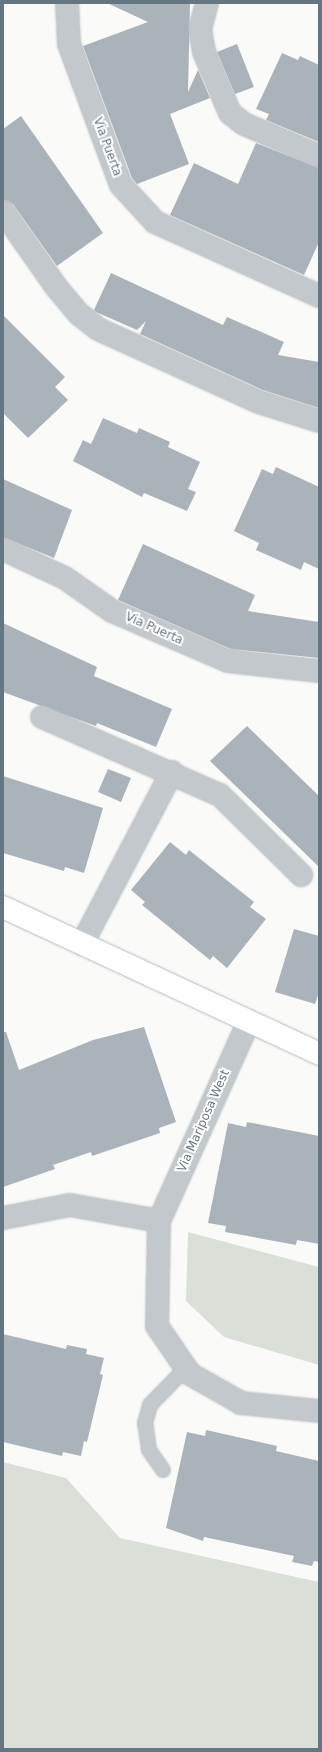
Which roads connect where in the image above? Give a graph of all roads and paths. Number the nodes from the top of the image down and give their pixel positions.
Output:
1 (68, 3) edge
2 (207, 3) edge
3 (319, 156) edge
4 (3, 211) edge
5 (319, 296) edge
6 (319, 421) edge
7 (3, 549) edge
8 (319, 671) edge
9 (42, 718) dead end
10 (172, 772) junction
11 (301, 875) dead end
12 (3, 907) edge
13 (82, 944) junction
14 (249, 1021) junction
15 (319, 1054) edge
16 (3, 1218) edge
17 (159, 1221) junction
18 (186, 1368) junction
19 (319, 1411) edge
20 (163, 1470) dead end

1 - 5 street, Via Puerta
2 - 3 street
4 - 6 street
7 - 8 street, Via Puerta
9 - 10 street
10 - 11 street
10 - 13 street
12 - 13 street
13 - 14 street
14 - 15 street
14 - 17 street, Via Mariposa West
16 - 17 street
17 - 18 street, Via Mariposa West
18 - 19 street, Via Mariposa West
18 - 20 lane

